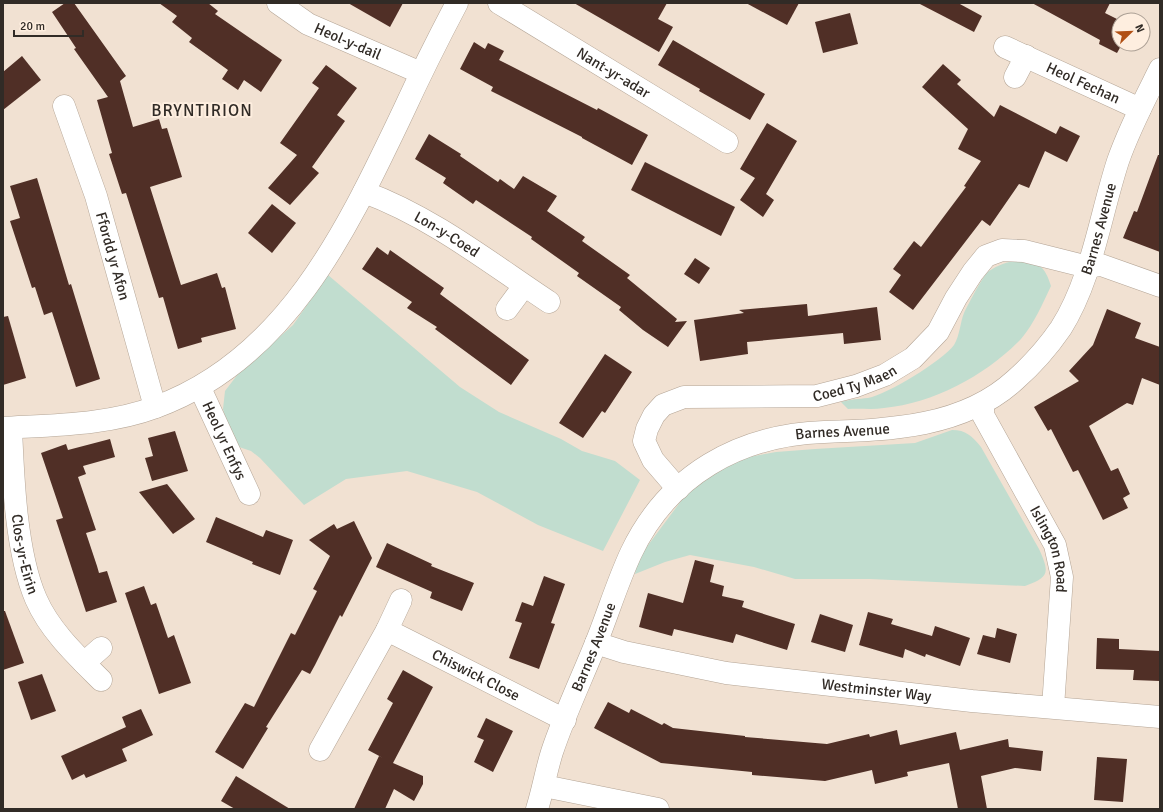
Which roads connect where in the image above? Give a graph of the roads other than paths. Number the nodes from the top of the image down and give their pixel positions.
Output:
1 (278, 3) edge
2 (457, 3) edge
3 (500, 3) edge
4 (1005, 47) dead end
5 (1026, 56) junction
6 (1160, 69) edge
7 (421, 73) junction
8 (1015, 77) dead end
9 (64, 106) dead end
10 (1140, 109) junction
11 (727, 142) dead end
12 (364, 192) junction
13 (1088, 267) junction
14 (524, 286) junction
15 (1160, 286) edge
16 (549, 302) dead end
17 (507, 310) dead end
18 (200, 388) junction
19 (983, 404) junction
20 (156, 407) junction
21 (7, 428) edge
22 (678, 489) junction
23 (249, 494) dead end
24 (402, 600) dead end
25 (387, 630) junction
26 (596, 643) junction
27 (101, 648) dead end
28 (84, 663) junction
29 (101, 680) dead end
30 (1052, 707) junction
31 (1160, 717) edge
32 (565, 720) junction
33 (320, 750) dead end
34 (543, 789) junction
35 (537, 809) edge
36 (658, 809) edge

1 - 7 street, Heol-y-dail
2 - 7 street
3 - 11 street, Nant-yr-adar
4 - 5 street, Heol Fechan
5 - 8 street
5 - 10 street, Heol Fechan
6 - 10 street, Barnes Avenue
7 - 12 street
9 - 20 street, Ffordd yr Afon
10 - 13 street, Barnes Avenue
12 - 14 street, Lon-y-Coed
12 - 18 street
13 - 15 street
13 - 19 street, Barnes Avenue
13 - 22 street, Coed Ty Maen
14 - 16 street, Lon-y-Coed
14 - 17 street
18 - 20 street
18 - 23 street, Heol yr Enfys
19 - 22 street, Barnes Avenue
19 - 30 street, Islington Road
20 - 21 street
21 - 28 street, Clos-yr-Eirin
22 - 26 street, Barnes Avenue
24 - 25 street
25 - 32 street, Chiswick Close
25 - 33 street
26 - 30 street, Westminster Way
26 - 32 street, Barnes Avenue
27 - 28 street
28 - 29 street, Clos-yr-Eirin
30 - 31 street, Westminster Way
32 - 34 street, Barnes Avenue
34 - 35 street, Barnes Avenue
34 - 36 street

